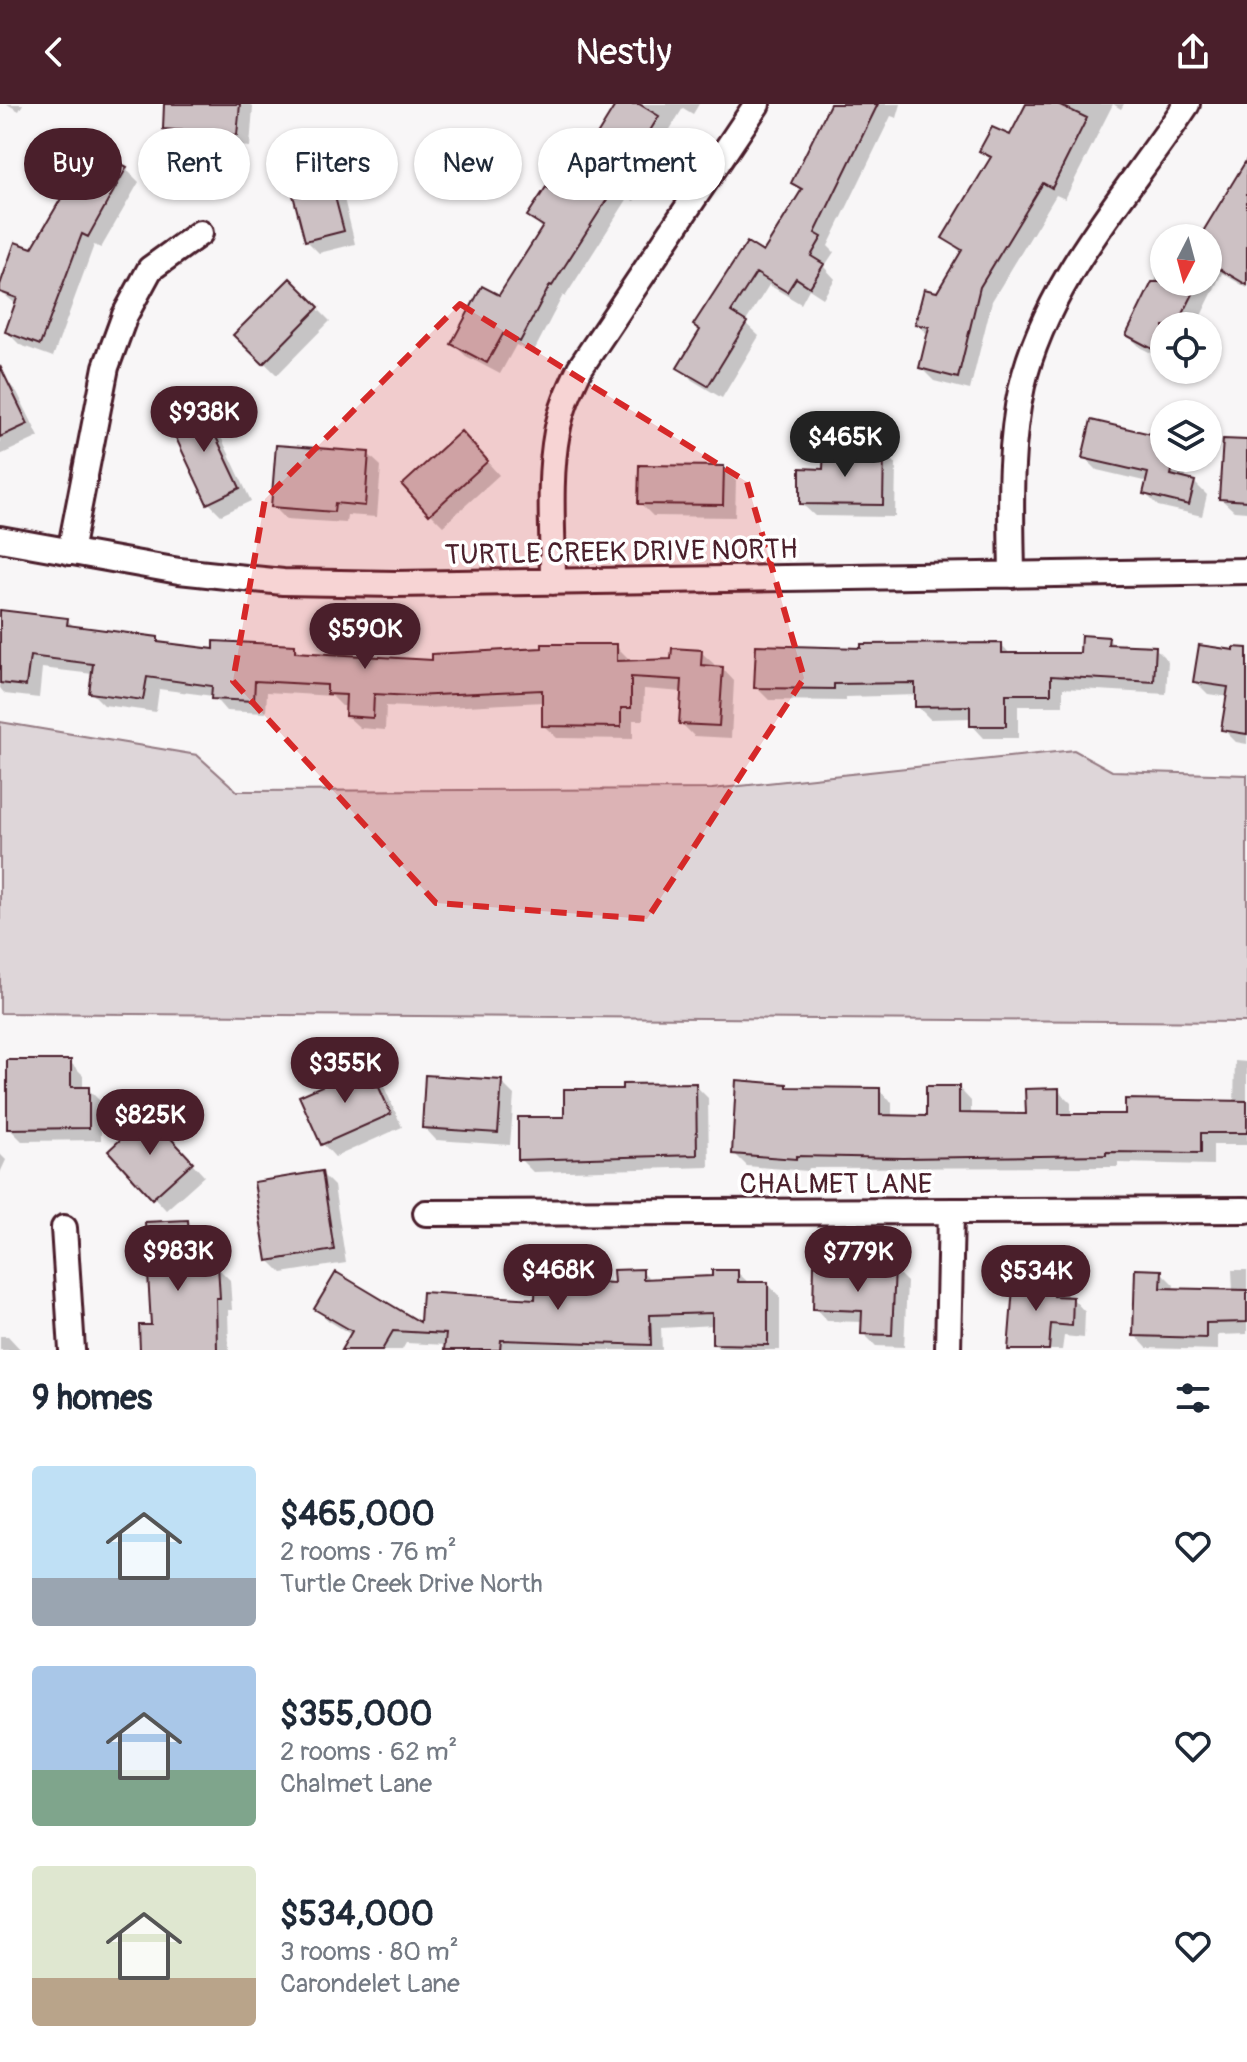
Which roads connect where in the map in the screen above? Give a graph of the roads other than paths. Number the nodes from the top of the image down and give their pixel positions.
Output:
1 (757, 104) edge
2 (1187, 104) edge
3 (200, 233) dead end
4 (0, 539) edge
5 (70, 552) junction
6 (1247, 571) edge
7 (1012, 575) junction
8 (553, 582) junction
9 (1247, 1210) edge
10 (951, 1212) junction
11 (426, 1213) dead end
12 (64, 1228) dead end
13 (72, 1350) edge
14 (948, 1350) edge

1 - 8 street
2 - 7 street
3 - 5 street
4 - 5 street, TURTLE CREEK DRIVE NORTH
5 - 8 street, TURTLE CREEK DRIVE NORTH
6 - 7 street, TURTLE CREEK DRIVE NORTH
7 - 8 street, TURTLE CREEK DRIVE NORTH
9 - 10 street, CHALMET LANE
10 - 11 street, CHALMET LANE
10 - 14 street
12 - 13 street

